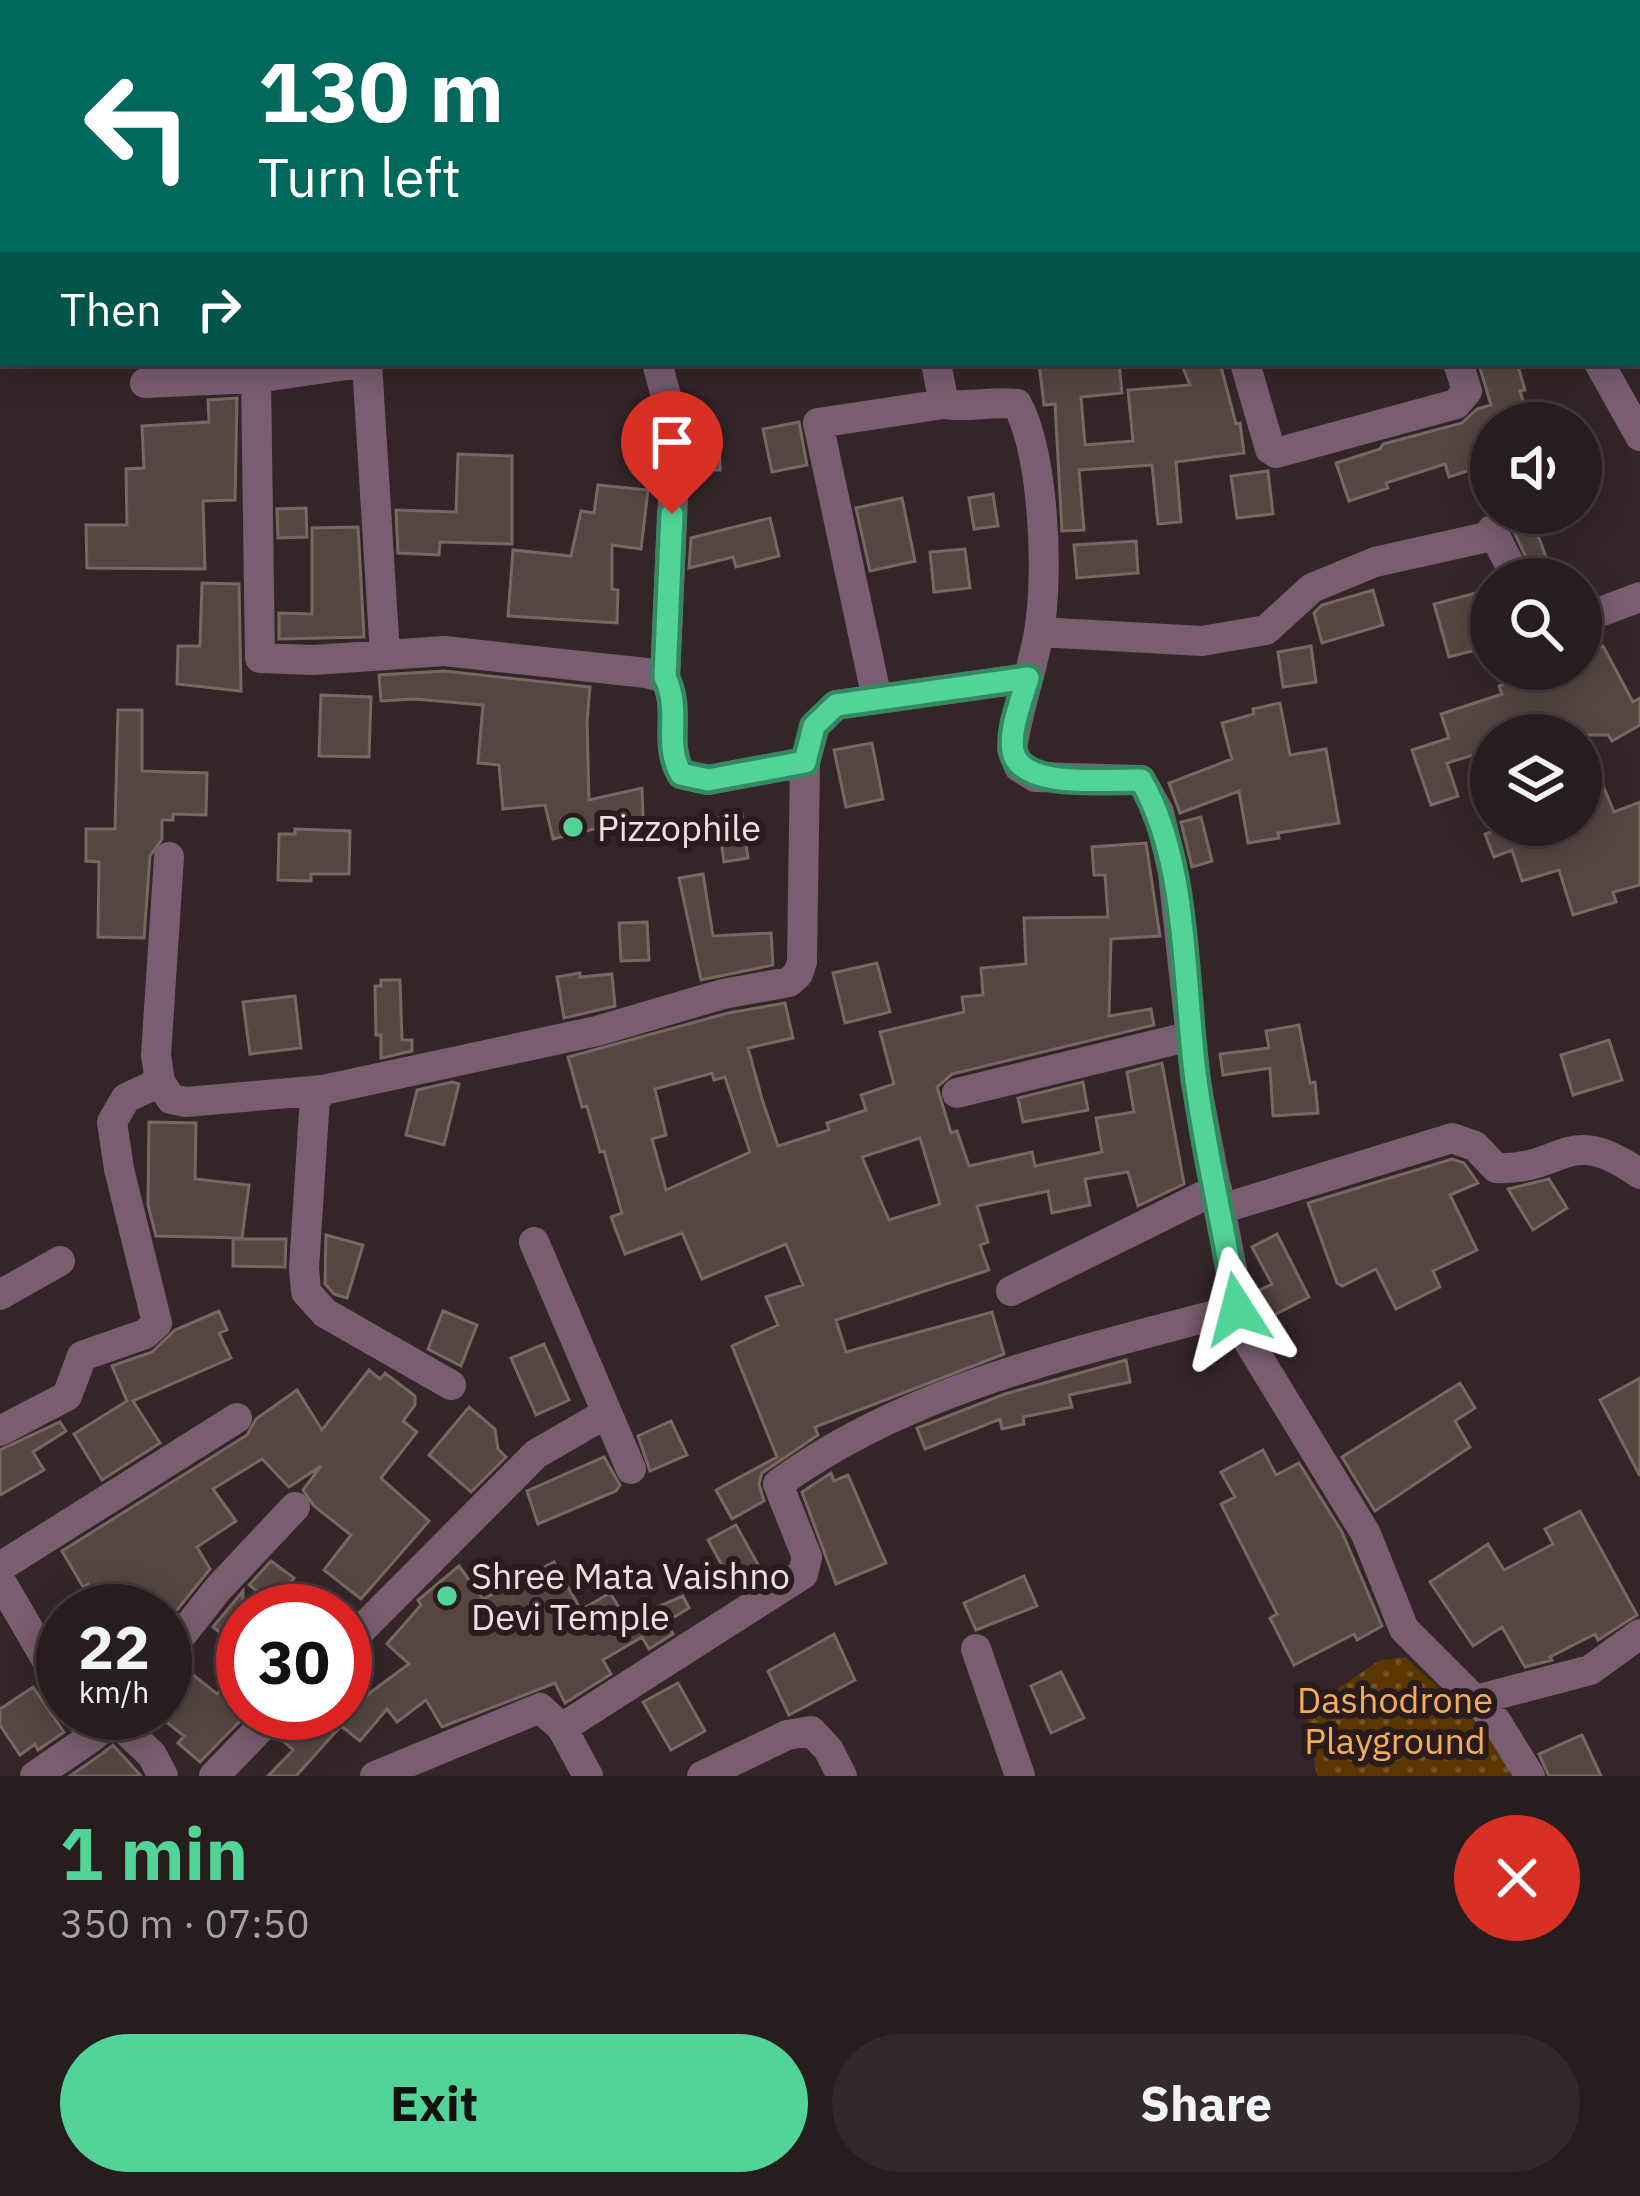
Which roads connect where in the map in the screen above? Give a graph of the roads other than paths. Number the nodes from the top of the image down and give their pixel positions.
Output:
1 (332, 366) edge
2 (364, 366) edge
3 (658, 366) edge
4 (937, 366) edge
5 (1246, 366) edge
6 (1459, 366) edge
7 (1601, 366) edge
8 (268, 372) edge
9 (145, 382) dead end
10 (944, 404) junction
11 (1640, 436) edge
12 (1506, 558) edge
13 (1640, 597) edge
14 (1602, 611) edge
15 (1039, 632) junction
16 (385, 655) junction
17 (665, 677) junction
18 (1028, 678) junction
19 (877, 700) junction
20 (805, 762) junction
21 (169, 857) dead end
22 (1191, 1036) junction
23 (160, 1082) junction
24 (323, 1090) junction
25 (957, 1093) dead end
26 (1640, 1174) edge
27 (1219, 1199) junction
28 (534, 1242) dead end
29 (60, 1261) dead end
30 (1011, 1291) dead end
31 (0, 1295) edge
32 (1237, 1309) junction
33 (451, 1385) dead end
34 (607, 1413) junction
35 (237, 1418) dead end
36 (0, 1431) edge
37 (631, 1469) dead end
38 (295, 1507) dead end
39 (0, 1567) edge
40 (0, 1580) edge
41 (372, 1619) edge
42 (192, 1622) edge
43 (1640, 1634) edge
44 (36, 1642) edge
45 (976, 1649) dead end
46 (1476, 1700) junction
47 (562, 1728) junction
48 (78, 1740) edge
49 (130, 1740) edge
50 (249, 1740) edge
51 (717, 1773) edge
52 (35, 1776) edge
53 (163, 1776) edge
54 (214, 1776) edge
55 (375, 1776) edge
56 (588, 1776) edge
57 (842, 1776) edge
58 (1020, 1776) edge
59 (1530, 1776) edge

1 - 8 street
2 - 16 street
3 - 17 street
4 - 10 street
5 - 6 street
7 - 11 street
8 - 9 street
8 - 16 street
10 - 15 street
10 - 19 street
12 - 15 street
13 - 14 street
15 - 18 street
16 - 17 street
17 - 20 street
18 - 19 street
18 - 22 street
19 - 20 street
20 - 24 street
21 - 23 street
22 - 25 street
22 - 27 street
23 - 24 street
23 - 36 street
24 - 33 street
26 - 27 street
27 - 30 street
27 - 32 street
28 - 34 street
29 - 31 street
32 - 46 street
32 - 47 street
34 - 37 street
34 - 41 street
35 - 39 street
38 - 42 street
40 - 44 street
43 - 46 street
45 - 58 street
46 - 59 street
47 - 55 street
47 - 56 street
48 - 52 street
49 - 53 street
50 - 54 street
51 - 57 street

